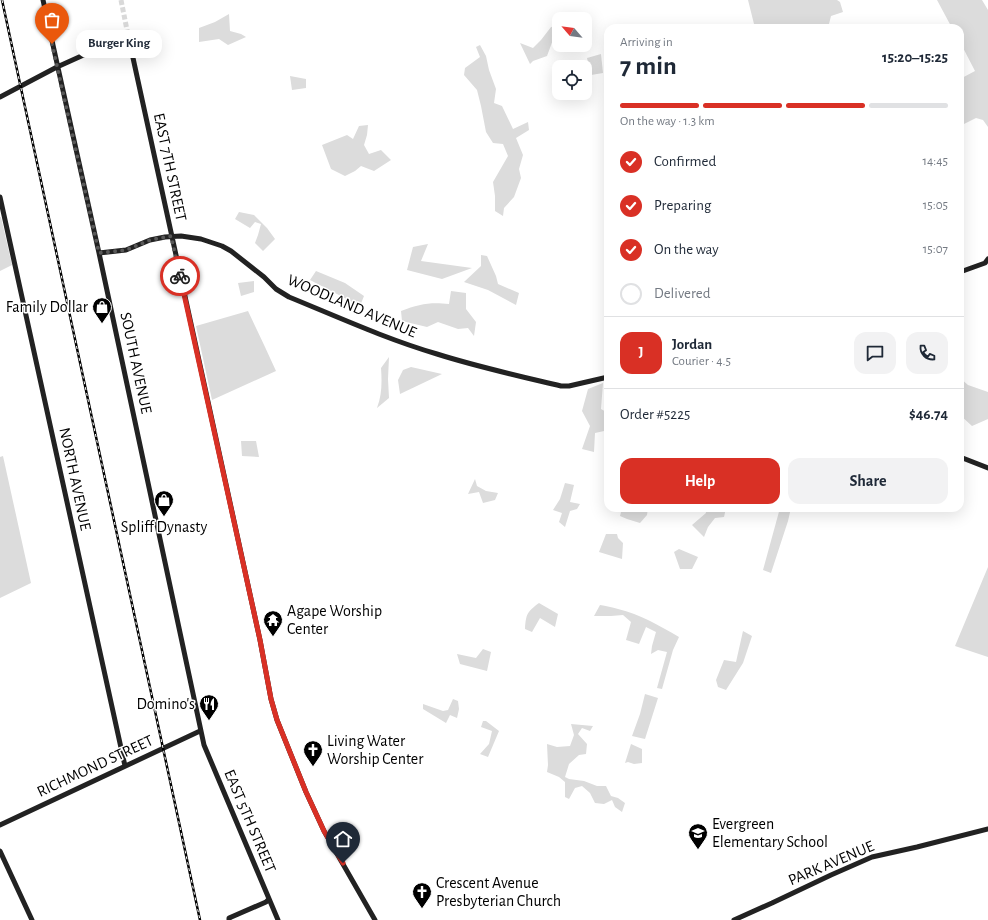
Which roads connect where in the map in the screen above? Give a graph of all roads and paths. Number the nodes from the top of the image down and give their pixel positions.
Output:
1 (43, 0) edge
2 (57, 67) junction
3 (0, 97) edge
4 (0, 197) edge
5 (171, 236) junction
6 (99, 253) junction
7 (988, 260) edge
8 (964, 270) edge
9 (604, 378) edge
10 (964, 459) edge
11 (988, 468) edge
12 (200, 731) junction
13 (125, 766) junction
14 (0, 825) edge
15 (988, 829) edge
16 (0, 851) edge
17 (269, 899) junction
18 (229, 919) edge
19 (32, 920) edge
20 (278, 920) edge
21 (375, 920) edge
22 (734, 920) edge

1 - 2 street, SOUTH AVENUE
2 - 3 street
2 - 5 street, EAST 7TH STREET
2 - 6 street, SOUTH AVENUE
4 - 13 street, NORTH AVENUE
5 - 6 street, WOODLAND AVENUE
5 - 9 street, WOODLAND AVENUE
5 - 21 street, EAST 7TH STREET
6 - 12 street, SOUTH AVENUE
7 - 8 street
10 - 11 street
12 - 13 street, RICHMOND STREET
12 - 17 street, EAST 5TH STREET
13 - 14 street, RICHMOND STREET
15 - 22 street, PARK AVENUE
16 - 19 street
17 - 18 street
17 - 20 street, EAST 5TH STREET

